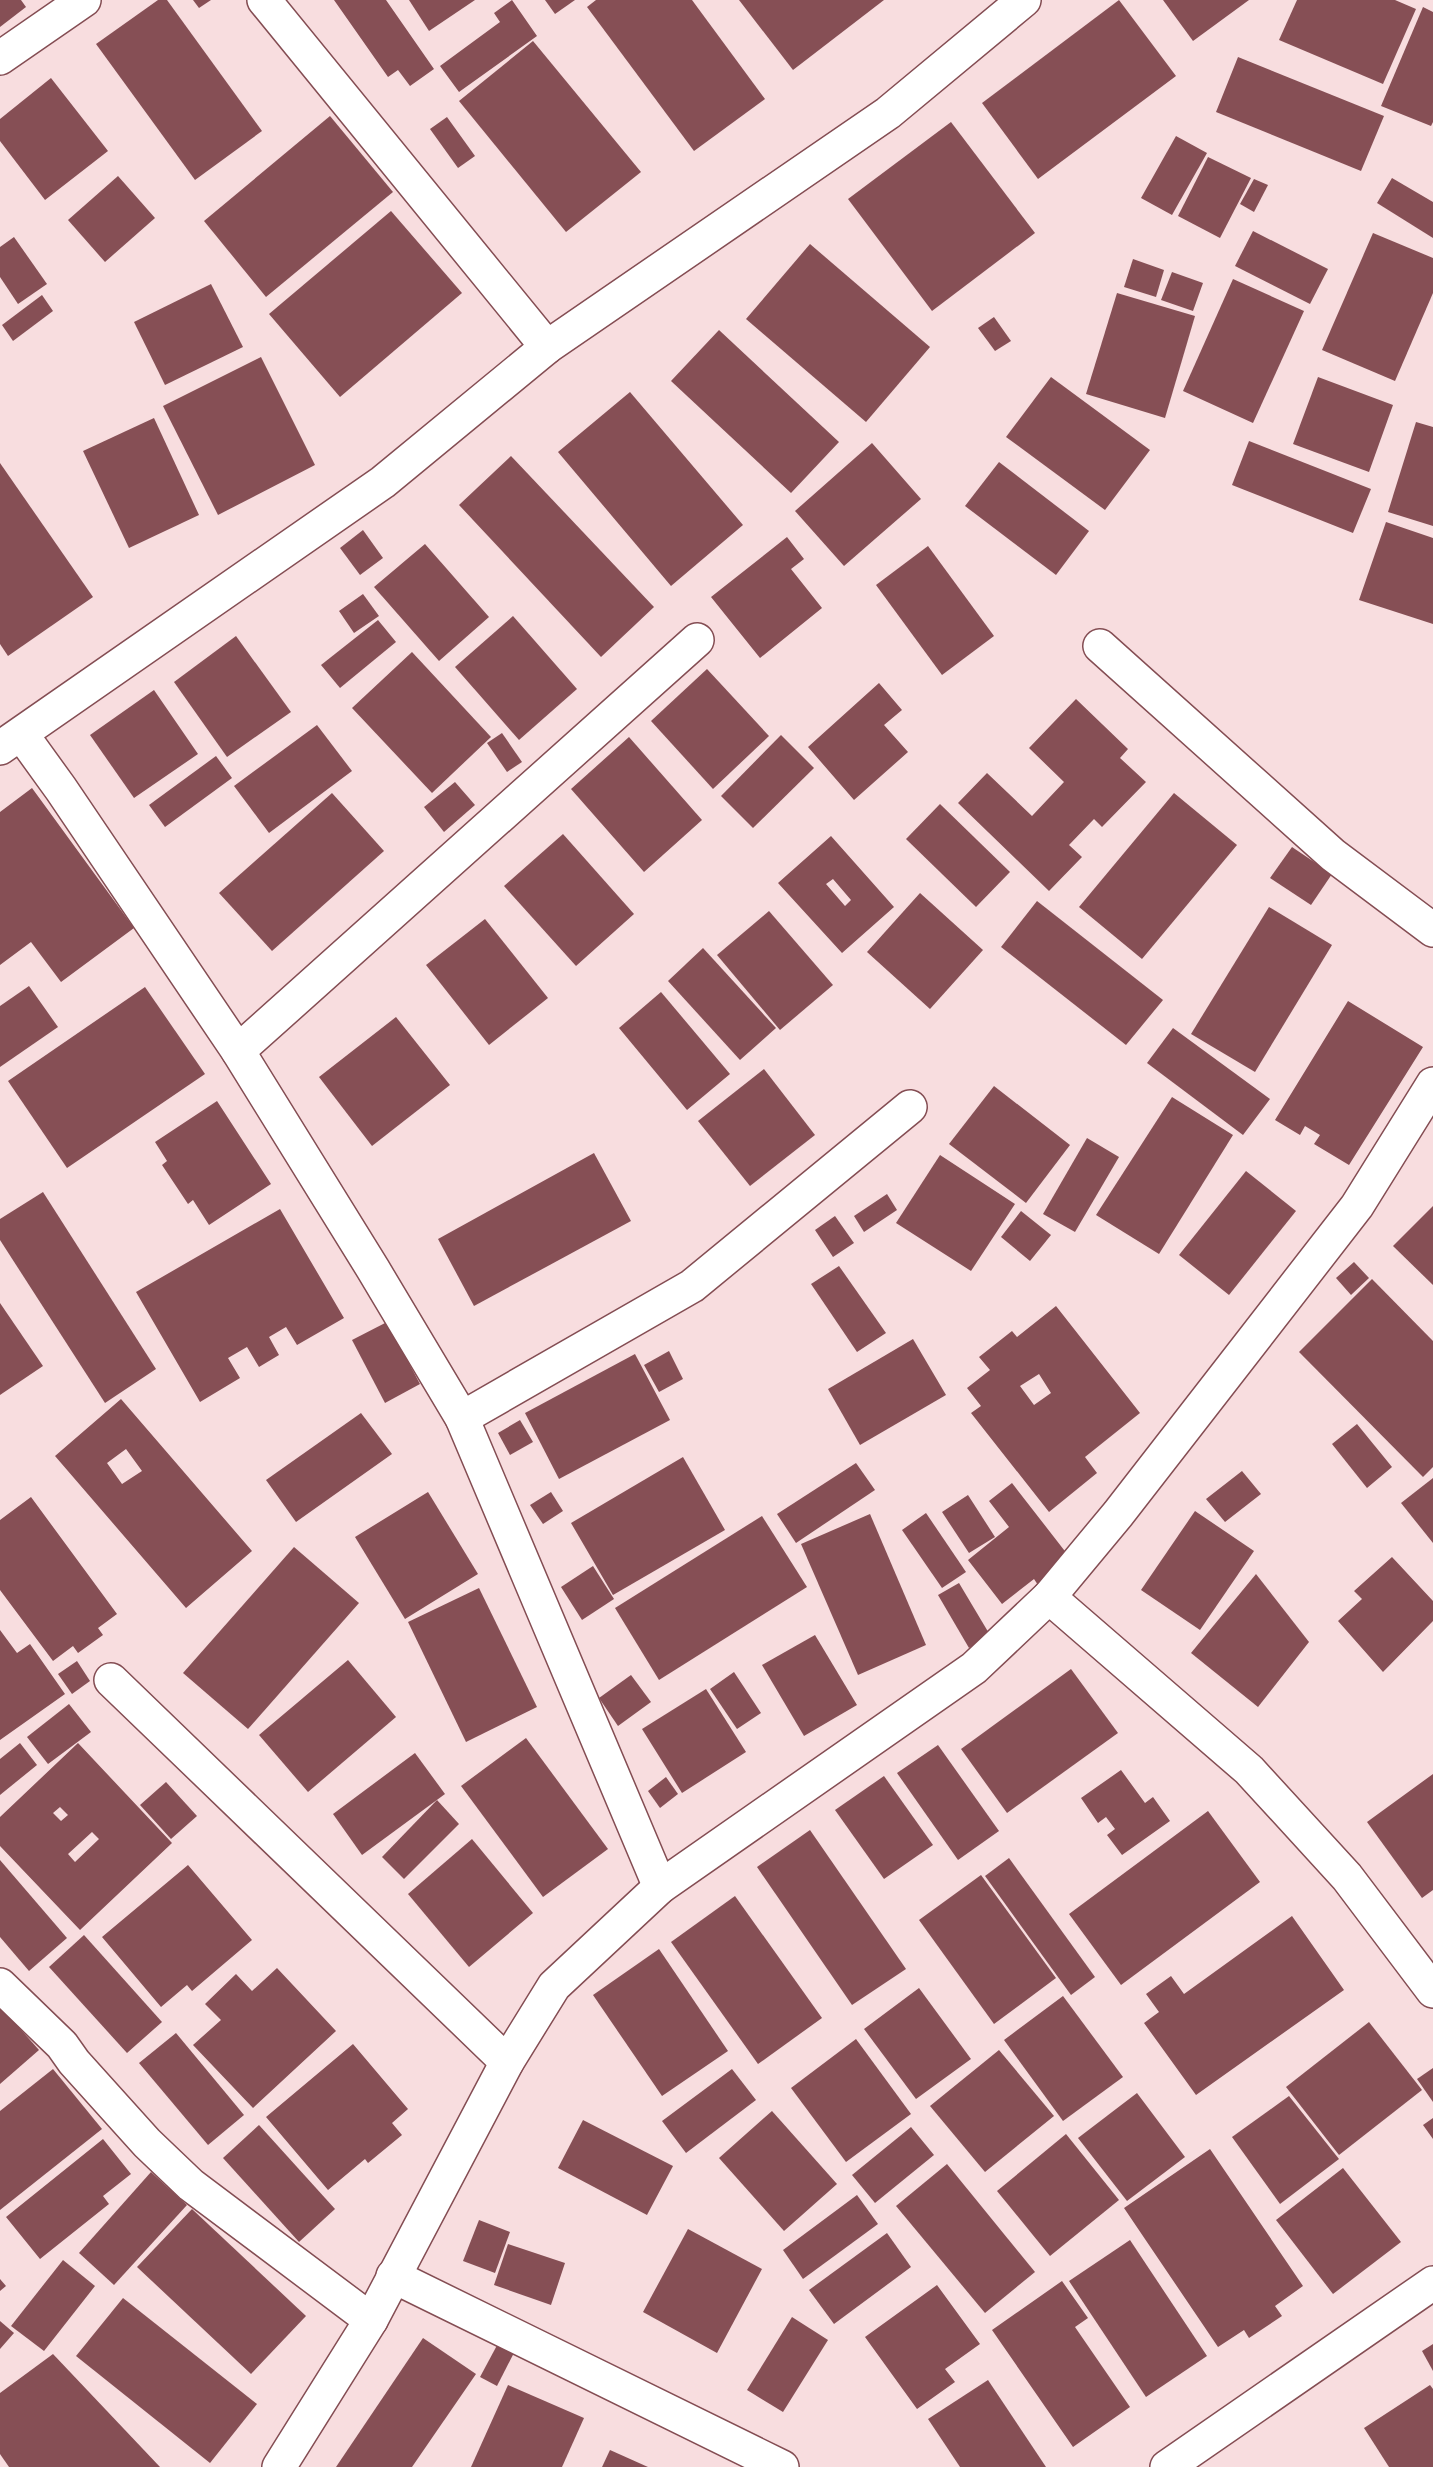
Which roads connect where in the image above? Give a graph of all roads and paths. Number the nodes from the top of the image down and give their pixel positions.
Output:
1 (84, 0) edge
2 (264, 0) edge
3 (1024, 0) edge
4 (0, 58) edge
5 (547, 347) junction
6 (697, 640) dead end
7 (1100, 646) dead end
8 (11, 741) edge
9 (1433, 930) edge
10 (238, 1051) junction
11 (1433, 1084) edge
12 (910, 1107) dead end
13 (462, 1418) junction
14 (1049, 1597) junction
15 (111, 1680) dead end
16 (660, 1887) junction
17 (0, 1985) edge
18 (1433, 1991) edge
19 (507, 2062) junction
20 (393, 2276) junction
21 (1433, 2283) edge
22 (372, 2320) junction
23 (279, 2467) edge
24 (782, 2467) edge
25 (1167, 2467) edge

1 - 4 street
2 - 5 street
3 - 5 street
5 - 8 street
6 - 10 street
7 - 9 street
8 - 10 street
10 - 13 street
11 - 14 street
12 - 13 street
13 - 16 street
14 - 16 street
14 - 18 street
15 - 19 street
16 - 19 street
17 - 22 street
19 - 20 street
20 - 22 street
20 - 24 street
21 - 25 street
22 - 23 street

